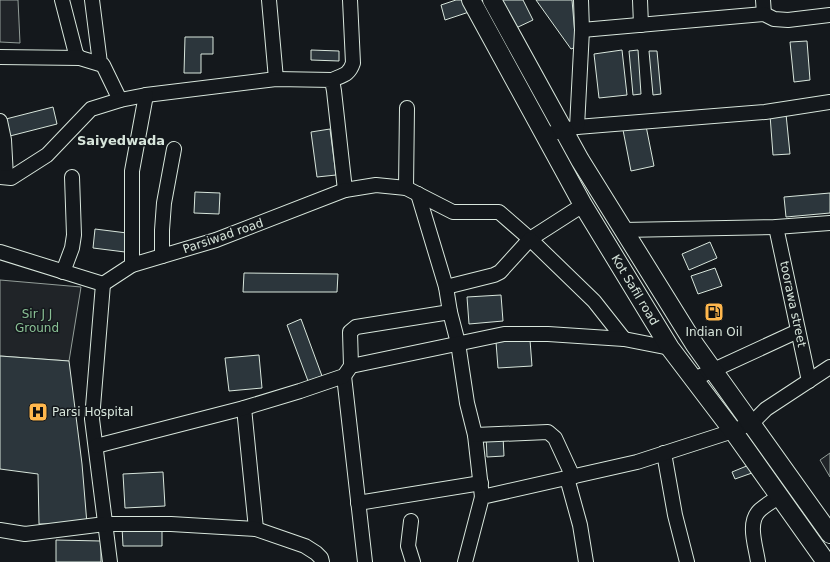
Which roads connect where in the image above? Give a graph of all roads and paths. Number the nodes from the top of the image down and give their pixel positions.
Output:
1 (62, 0) edge
2 (92, 0) edge
3 (270, 0) edge
4 (350, 0) edge
5 (471, 0) edge
6 (492, 0) edge
7 (581, 0) edge
8 (640, 0) edge
9 (764, 0) edge
10 (764, 14) junction
11 (830, 15) edge
12 (641, 25) junction
13 (582, 30) junction
14 (0, 57) edge
15 (80, 58) junction
16 (100, 62) junction
17 (276, 79) junction
18 (332, 80) junction
19 (146, 95) junction
20 (120, 100) junction
21 (830, 102) edge
22 (407, 108) dead end
23 (0, 121) edge
24 (571, 128) junction
25 (545, 135) junction
26 (174, 149) dead end
27 (3, 177) edge
28 (72, 177) dead end
29 (345, 190) junction
30 (412, 191) junction
31 (583, 205) junction
32 (830, 223) edge
33 (776, 227) junction
34 (623, 230) junction
35 (530, 239) junction
36 (0, 252) edge
37 (162, 256) junction
38 (132, 265) junction
39 (63, 272) junction
40 (103, 284) junction
41 (446, 287) junction
42 (450, 312) junction
43 (798, 331) junction
44 (624, 339) junction
45 (458, 343) junction
46 (670, 348) junction
47 (830, 367) edge
48 (348, 371) junction
49 (713, 371) junction
50 (694, 379) junction
51 (809, 381) junction
52 (244, 408) junction
53 (752, 423) junction
54 (733, 431) junction
55 (475, 435) junction
56 (96, 446) junction
57 (664, 453) junction
58 (570, 477) junction
59 (481, 490) junction
60 (780, 496) junction
61 (358, 503) junction
62 (411, 520) dead end
63 (105, 524) junction
64 (256, 529) junction
65 (0, 530) edge
66 (830, 534) edge
67 (110, 562) edge
68 (322, 562) edge
69 (365, 562) edge
70 (413, 562) edge
71 (465, 562) edge
72 (586, 562) edge
73 (687, 562) edge
74 (758, 562) edge
75 (826, 562) edge

1 - 15 street
2 - 16 street
3 - 17 street
4 - 18 street
5 - 25 main road, Kot Safil road
6 - 24 main road, Kot Safil road
7 - 13 street
8 - 12 street
9 - 10 street
10 - 11 street
10 - 12 street
12 - 13 street
13 - 24 street
14 - 15 street
15 - 16 street
16 - 20 street
17 - 18 street
17 - 19 street
18 - 29 street
19 - 20 street
19 - 38 street
20 - 27 street
21 - 24 street
22 - 30 street
23 - 27 street
24 - 25 street
24 - 34 main road, Kot Safil road
25 - 31 main road, Kot Safil road
26 - 37 street
28 - 39 street
29 - 30 street, Parsiwad road
29 - 37 street, Parsiwad road
30 - 35 street
30 - 41 street
31 - 35 street
31 - 46 main road, Kot Safil road
32 - 33 street
33 - 34 street
33 - 43 street, toorawa street
34 - 49 main road, Kot Safil road
35 - 41 street
35 - 44 street
36 - 39 street
37 - 38 street, Parsiwad road
38 - 40 street, Parsiwad road
39 - 40 street
40 - 56 street
41 - 42 street
42 - 45 street
42 - 48 street
43 - 49 street
43 - 51 street, toorawa street
44 - 45 street
44 - 46 street
45 - 48 street
45 - 55 street
46 - 50 main road, Kot Safil road
47 - 51 street
48 - 52 street
48 - 61 street
49 - 50 street
49 - 53 main road, Kot Safil road
50 - 54 main road, Kot Safil road
51 - 53 street
52 - 56 street
52 - 64 street
53 - 54 street
53 - 66 main road, Kot Safil road
54 - 57 street
54 - 60 main road, Kot Safil road
55 - 58 street
55 - 59 street
56 - 63 street
57 - 58 street
57 - 73 street
58 - 59 street
58 - 72 street
59 - 61 street
59 - 71 street
60 - 74 street
60 - 75 main road, Kot Safil road
61 - 69 street
62 - 70 street
63 - 64 street
63 - 65 street
63 - 67 street
64 - 68 street

